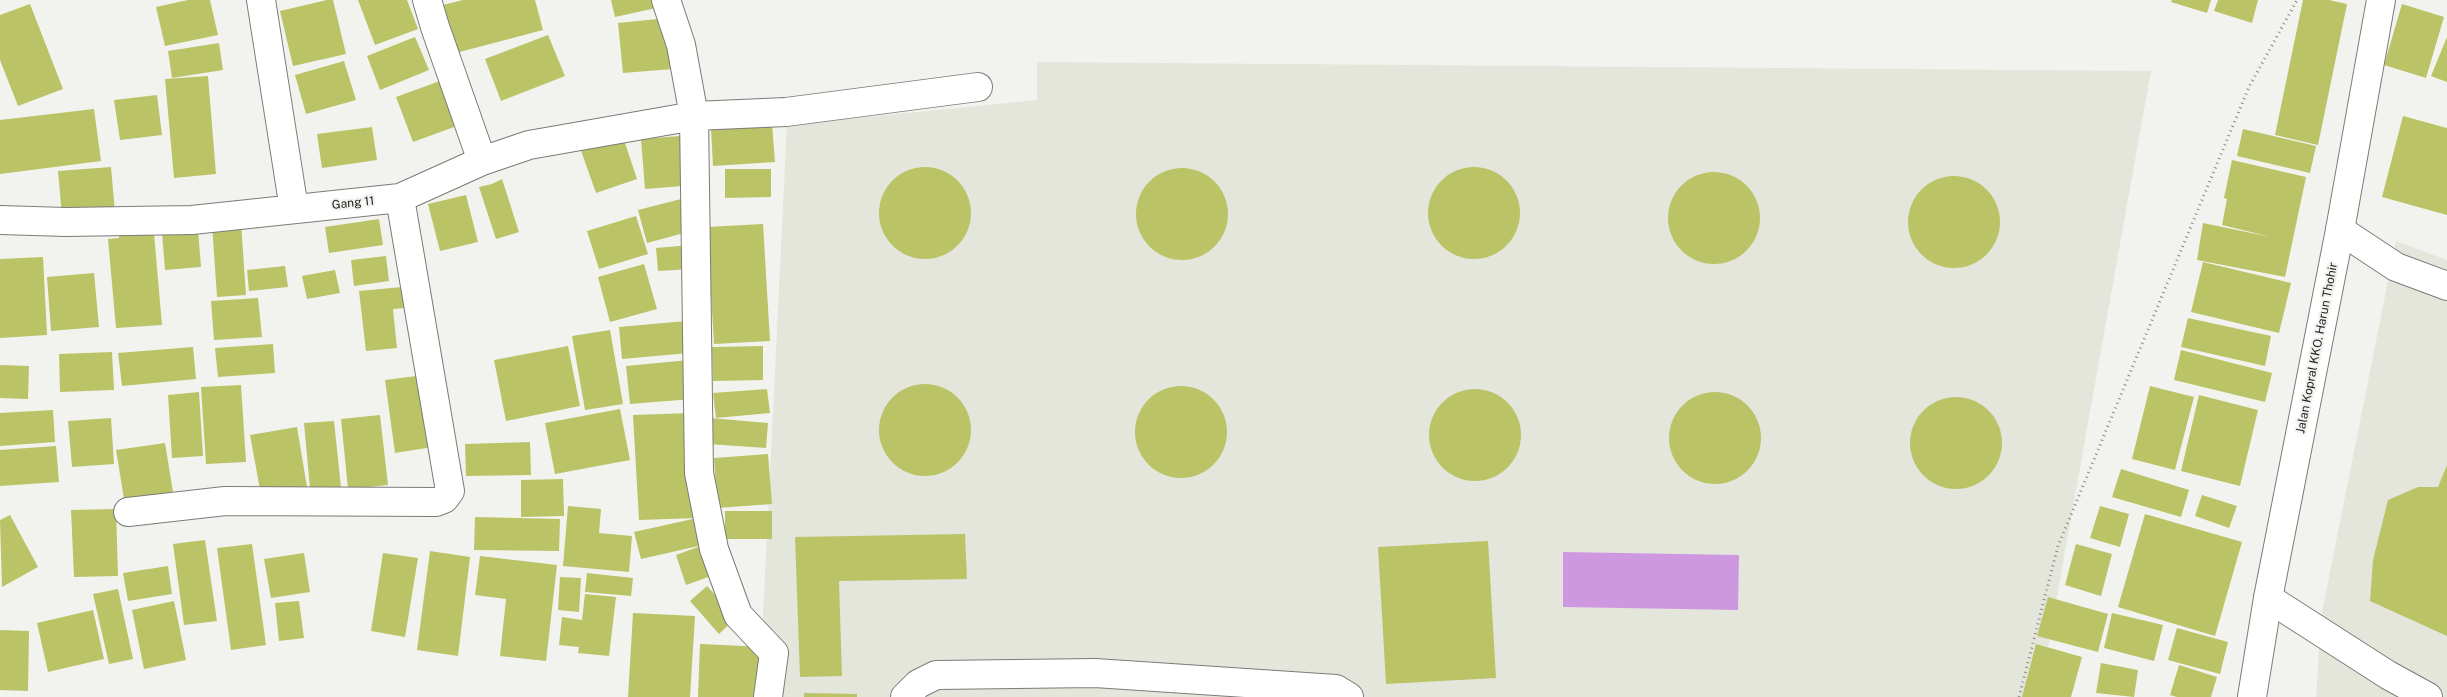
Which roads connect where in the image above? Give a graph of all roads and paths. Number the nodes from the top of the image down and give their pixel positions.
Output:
1 (261, 0) edge
2 (427, 0) edge
3 (666, 0) edge
4 (2297, 0) edge
5 (2382, 0) edge
6 (978, 86) dead end
7 (694, 116) junction
8 (482, 161) junction
9 (400, 198) junction
10 (294, 209) junction
11 (0, 220) edge
12 (2340, 230) junction
13 (2447, 286) edge
14 (128, 512) dead end
15 (2268, 598) junction
16 (768, 697) edge
17 (905, 697) edge
18 (1349, 697) edge
19 (2019, 697) edge
20 (2252, 697) edge
21 (2428, 697) edge

1 - 10 street
2 - 8 street
3 - 7 street
4 - 19 path
5 - 12 street, Jalan Kopral KKO. Harun Thohir
6 - 7 street, Gang 11
7 - 8 street, Gang 11
7 - 16 street
8 - 9 street, Gang 11
9 - 10 street, Gang 11
9 - 14 street
10 - 11 street, Gang 11
12 - 13 street
12 - 15 street, Jalan Kopral KKO. Harun Thohir
15 - 20 street, Jalan Kopral KKO. Harun Thohir
15 - 21 street
17 - 18 street

